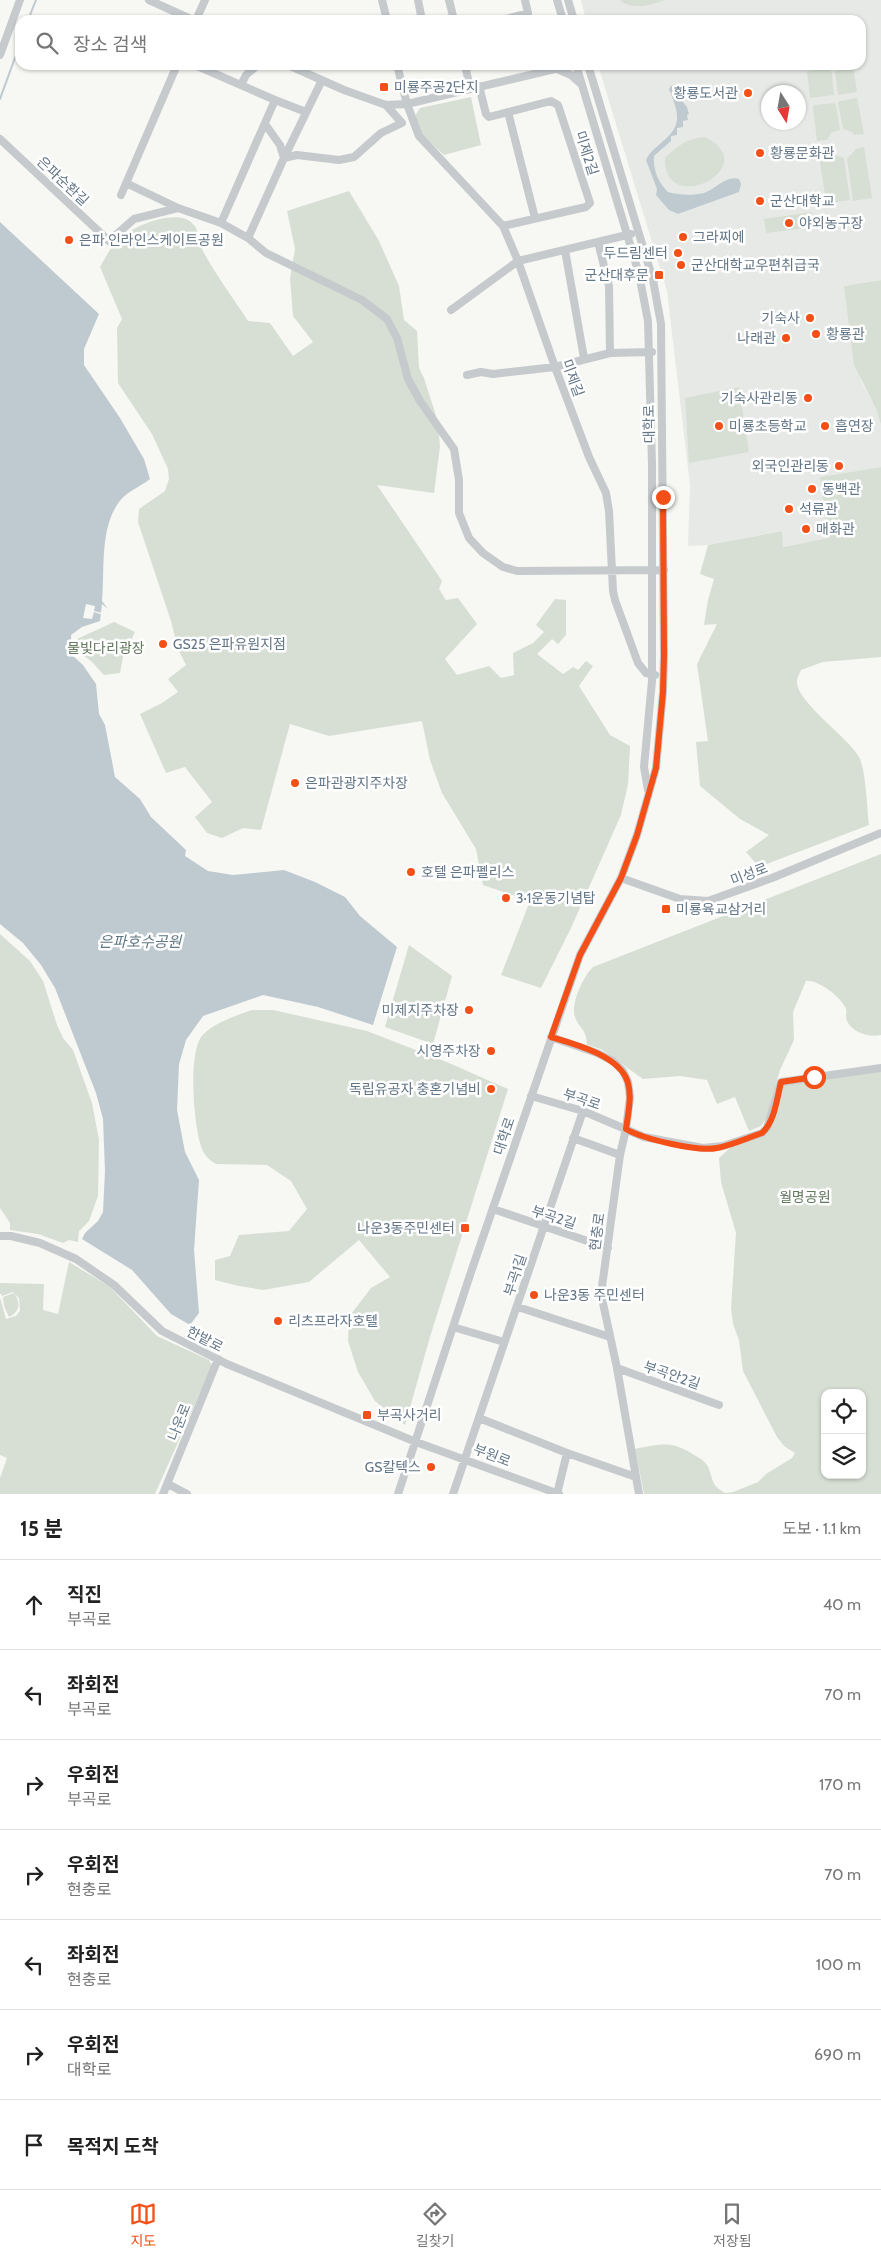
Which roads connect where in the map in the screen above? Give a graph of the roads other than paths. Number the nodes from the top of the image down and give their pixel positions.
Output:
1 (20, 0) edge
2 (149, 0) edge
3 (205, 0) edge
4 (382, 0) edge
5 (418, 0) edge
6 (449, 0) edge
7 (525, 0) edge
8 (557, 0) edge
9 (568, 0) edge
10 (184, 15) edge
11 (198, 15) edge
12 (386, 15) edge
13 (421, 15) edge
14 (453, 15) edge
15 (521, 15) edge
16 (562, 15) edge
17 (572, 15) edge
18 (0, 55) edge
19 (175, 70) edge
20 (206, 70) edge
21 (252, 70) edge
22 (299, 70) edge
23 (399, 70) edge
24 (466, 70) edge
25 (546, 70) edge
26 (559, 70) edge
27 (576, 70) edge
28 (589, 70) edge
29 (322, 80) junction
30 (240, 85) junction
31 (478, 86) junction
32 (582, 87) junction
33 (470, 88) junction
34 (275, 100) junction
35 (407, 104) junction
36 (386, 105) junction
37 (306, 112) junction
38 (508, 112) junction
39 (402, 123) junction
40 (265, 124) junction
41 (419, 136) junction
42 (0, 139) edge
43 (284, 158) junction
44 (126, 183) junction
45 (121, 195) dead end
46 (178, 208) junction
47 (535, 218) junction
48 (221, 223) junction
49 (503, 226) junction
50 (638, 232) junction
51 (627, 235) junction
52 (248, 238) junction
53 (598, 242) junction
54 (565, 250) junction
55 (518, 262) junction
56 (451, 310) dead end
57 (610, 352) junction
58 (649, 352) junction
59 (661, 352) junction
60 (584, 358) junction
61 (555, 367) junction
62 (467, 375) dead end
63 (664, 570) junction
64 (612, 571) junction
65 (652, 571) junction
66 (652, 674) junction
67 (663, 676) junction
68 (648, 792) junction
69 (881, 833) edge
70 (621, 878) junction
71 (551, 1037) junction
72 (881, 1068) edge
73 (531, 1096) junction
74 (583, 1111) junction
75 (626, 1129) junction
76 (573, 1138) junction
77 (620, 1155) junction
78 (493, 1209) junction
79 (544, 1226) junction
80 (0, 1236) edge
81 (608, 1248) junction
82 (518, 1306) junction
83 (453, 1327) junction
84 (610, 1337) junction
85 (504, 1342) junction
86 (218, 1359) junction
87 (616, 1368) junction
88 (719, 1404) dead end
89 (479, 1418) junction
90 (416, 1442) junction
91 (567, 1453) junction
92 (465, 1459) junction
93 (636, 1477) junction
94 (168, 1484) junction
95 (164, 1494) edge
96 (187, 1494) edge
97 (398, 1494) edge
98 (453, 1494) edge
99 (558, 1494) edge
100 (639, 1494) edge

1 - 18 street
2 - 10 street
3 - 11 street
4 - 12 street
5 - 13 street
6 - 14 street
7 - 15 street
8 - 16 street
9 - 17 street
19 - 44 street
20 - 30 street
21 - 30 street
22 - 29 street
23 - 35 street, 미제길
24 - 33 street
25 - 31 street
26 - 32 street
27 - 32 street, 대학로
28 - 50 street, 대학로
29 - 36 street
29 - 37 street
30 - 34 street
31 - 33 street
31 - 38 street, 미제2길
32 - 51 street, 대학로
33 - 35 street
34 - 37 street
34 - 40 street
35 - 36 street
35 - 41 street, 미제길
36 - 39 street
37 - 43 street
38 - 47 street
38 - 47 street, 미제2길
39 - 41 street
39 - 43 street
40 - 43 street
40 - 48 street
41 - 49 street, 미제길
42 - 46 street, 은파순환길
43 - 52 street
44 - 45 street
44 - 46 street
46 - 48 street
47 - 49 street, 미제2길
48 - 52 street
49 - 55 street, 미제길
50 - 51 street
50 - 59 street, 대학로
51 - 53 street
51 - 58 street, 대학로
52 - 64 street
53 - 54 street
53 - 57 street
54 - 55 street
54 - 60 street
55 - 56 street
55 - 61 street, 미제길
57 - 58 street
57 - 60 street
58 - 59 street
58 - 65 street, 대학로
59 - 63 street, 대학로
60 - 61 street
61 - 62 street
61 - 64 street, 미제길
63 - 65 street
63 - 67 street, 대학로
64 - 65 street
64 - 66 street, 미제길
65 - 66 street, 대학로
66 - 67 street
66 - 68 street, 대학로
67 - 68 street, 대학로
68 - 70 street, 대학로
69 - 70 street, 미성로
70 - 71 street, 대학로
71 - 73 street, 대학로
71 - 75 street, 현충로
72 - 75 street, 부곡로
73 - 74 street, 부곡로
73 - 78 street, 대학로
74 - 75 street, 부곡로
74 - 76 street, 부곡1길
75 - 77 street, 현충로
76 - 77 street
76 - 79 street, 부곡1길
77 - 81 street, 현충로
78 - 79 street, 부곡2길
78 - 83 street, 대학로
79 - 81 street, 부곡2길
79 - 82 street, 부곡1길
80 - 86 street, 한밭로
81 - 84 street, 현충로
82 - 84 street
82 - 85 street, 부곡1길
83 - 85 street
83 - 90 street, 대학로
84 - 87 street, 현충로
85 - 89 street, 부곡1길
86 - 90 street, 한밭로
86 - 94 street, 나운로
87 - 88 street, 부곡안2길
87 - 93 street, 현충로
89 - 91 street
89 - 92 street, 부곡1길
90 - 92 street, 부원로
90 - 97 street, 대학로
91 - 93 street
91 - 99 street
92 - 98 street, 부곡1길
92 - 99 street, 부원로
93 - 100 street, 현충로
94 - 95 street, 나운로
94 - 96 street

